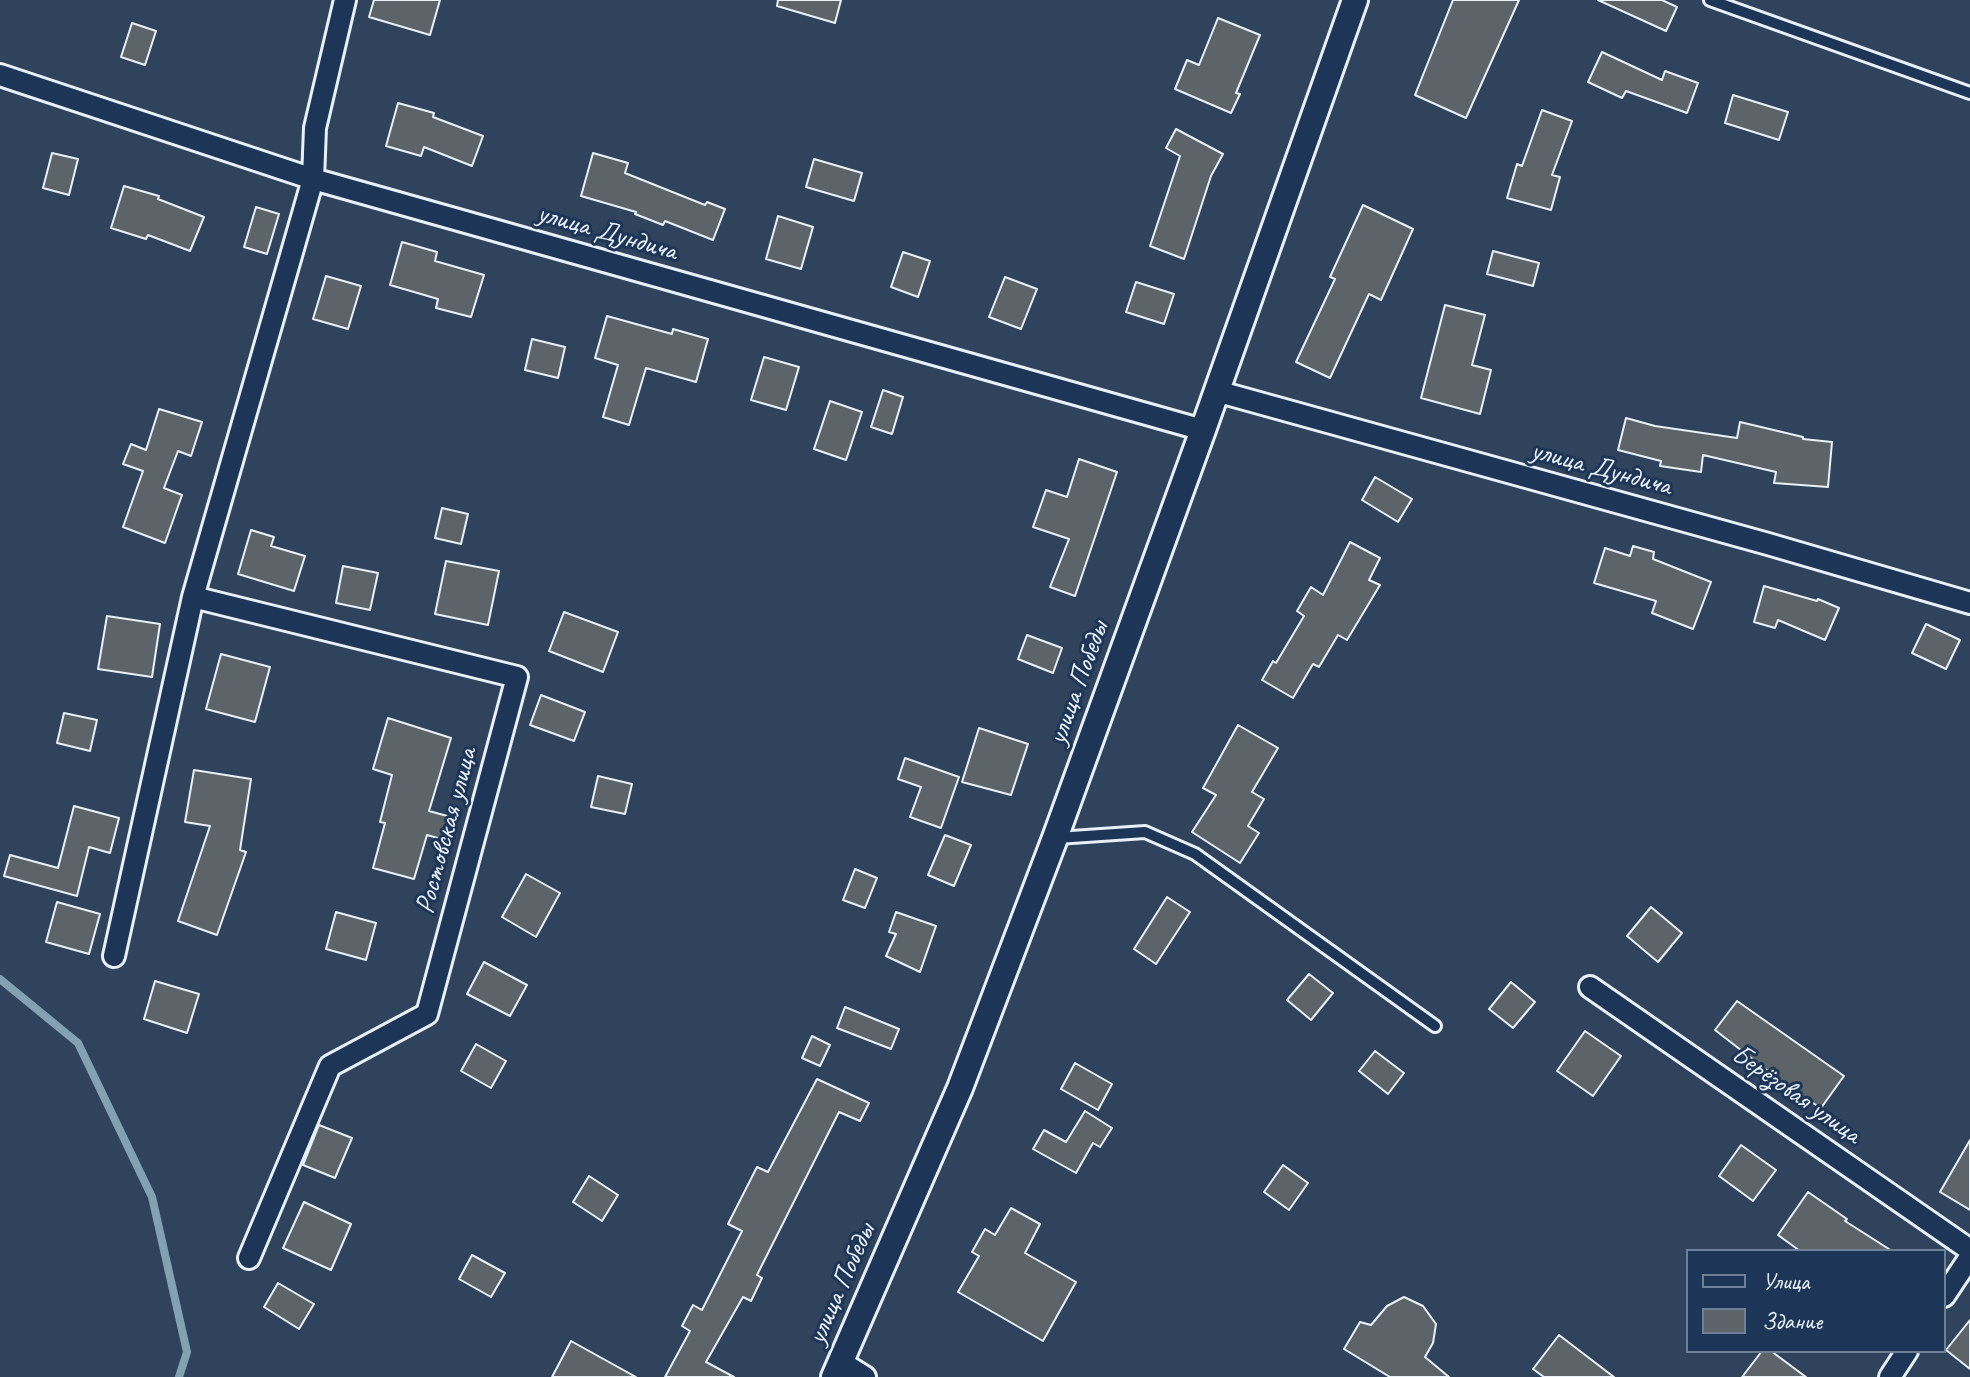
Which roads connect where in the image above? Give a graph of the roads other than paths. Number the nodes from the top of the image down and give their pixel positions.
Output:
1 (345, 0) edge
2 (1355, 0) edge
3 (1710, 0) edge
4 (0, 75) edge
5 (1970, 93) edge
6 (313, 179) junction
7 (1216, 391) junction
8 (1203, 430) junction
9 (193, 597) junction
10 (1970, 603) edge
11 (1055, 838) junction
12 (114, 956) dead end
13 (1590, 987) dead end
14 (1435, 1026) dead end
15 (1970, 1250) edge
16 (1970, 1257) edge
17 (249, 1258) dead end
18 (1946, 1293) edge
19 (1906, 1353) edge
20 (837, 1369) edge
21 (865, 1377) edge
22 (1890, 1377) edge

1 - 6 street
2 - 7 street, улица Победы
3 - 5 lane
4 - 6 street, улица Дундича
6 - 8 street, улица Дундича
6 - 9 street
7 - 8 street, улица Победы
7 - 10 street, улица Дундича
8 - 11 street, улица Победы
9 - 12 street
9 - 17 street, Ростовская улица
11 - 14 lane
11 - 20 street, улица Победы
13 - 15 street, Берёзовая улица
16 - 18 street
19 - 22 street
20 - 21 street

